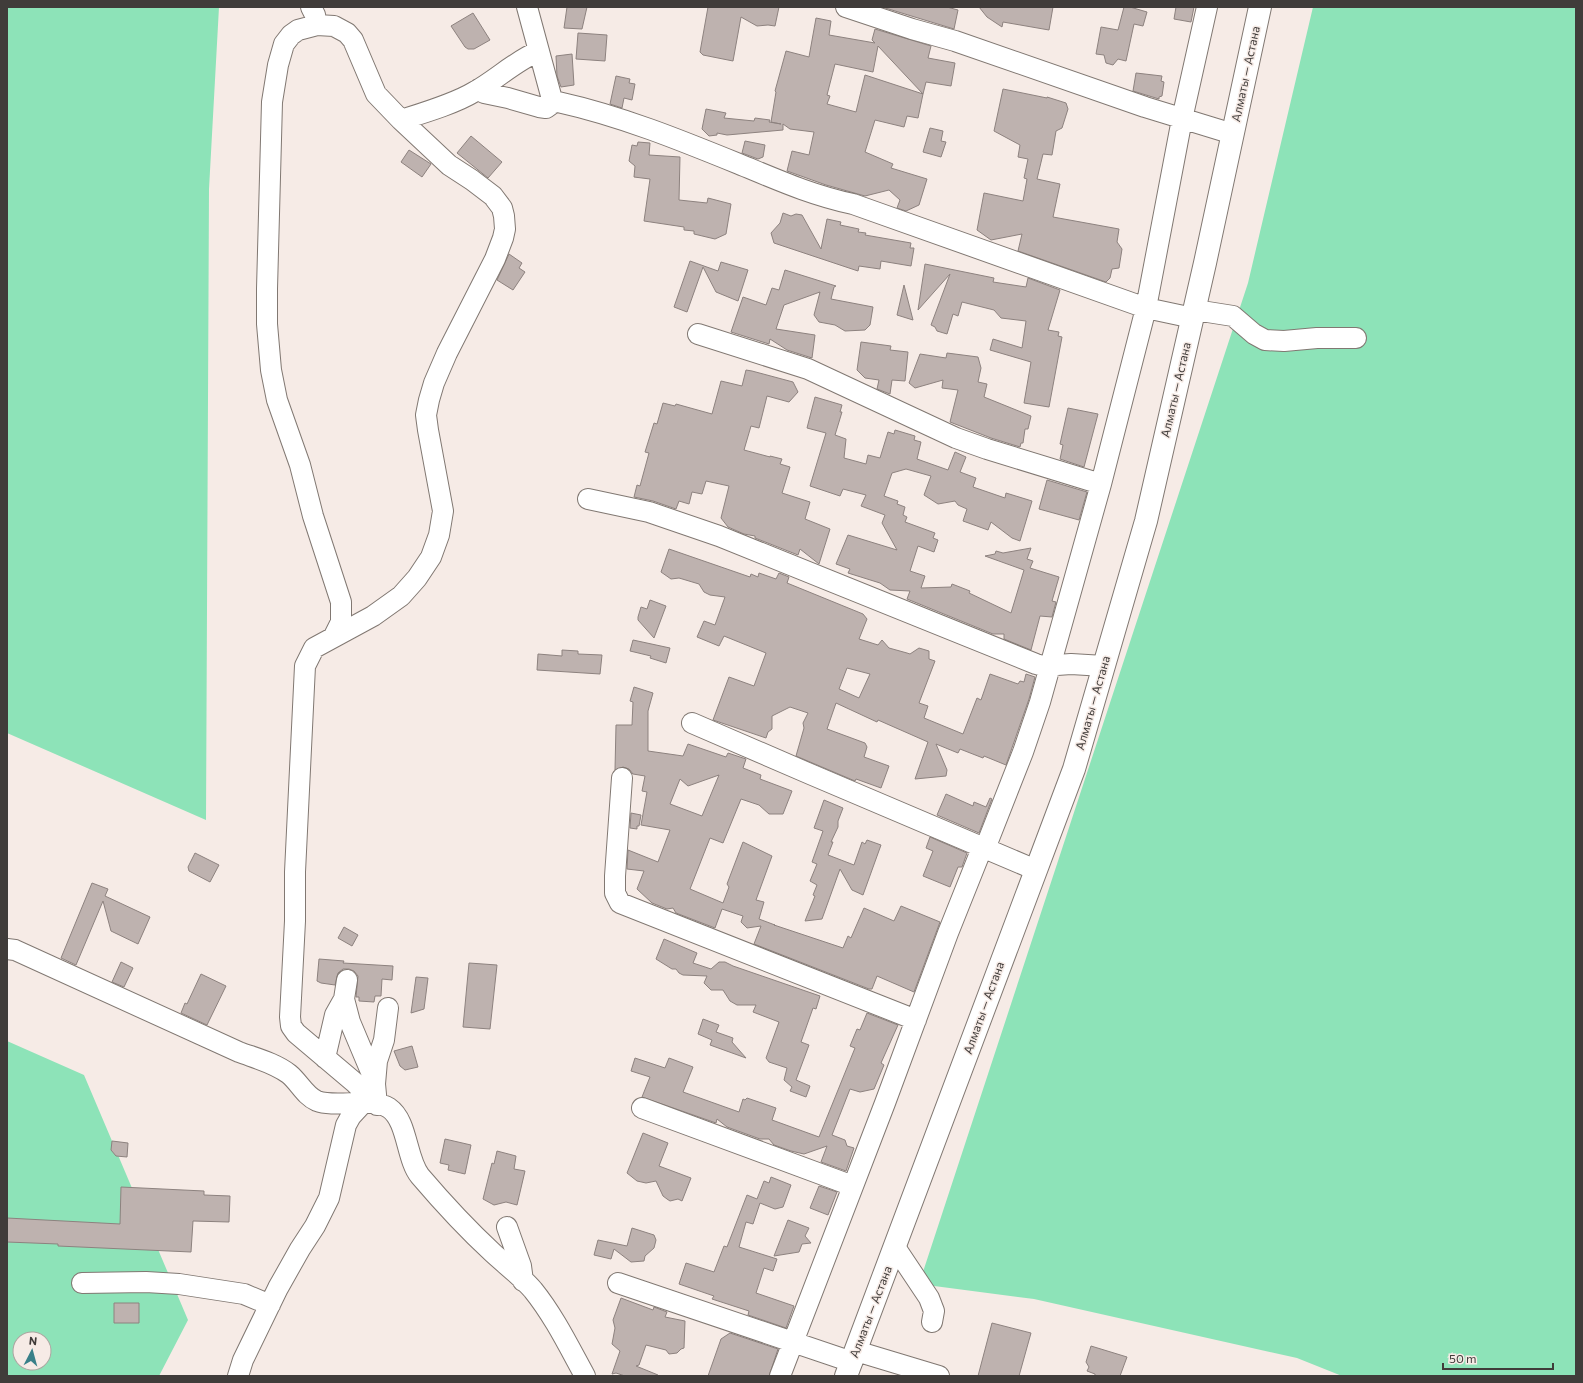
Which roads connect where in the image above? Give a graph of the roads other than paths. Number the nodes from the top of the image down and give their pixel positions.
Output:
1 (527, 7) edge
2 (846, 7) edge
3 (1207, 7) edge
4 (1260, 7) edge
5 (314, 16) edge
6 (539, 51) junction
7 (479, 89) junction
8 (553, 103) junction
9 (1182, 119) junction
10 (401, 120) junction
11 (1233, 134) junction
12 (1146, 308) junction
13 (1194, 314) junction
14 (698, 334) dead end
15 (1356, 338) dead end
16 (1101, 484) junction
17 (588, 499) dead end
18 (334, 636) junction
19 (1104, 666) junction
20 (1050, 668) junction
21 (692, 723) dead end
22 (622, 778) dead end
23 (982, 848) junction
24 (1036, 870) junction
25 (7, 949) edge
26 (388, 1008) dead end
27 (916, 1020) junction
28 (326, 1058) junction
29 (375, 1084) junction
30 (370, 1104) junction
31 (642, 1108) dead end
32 (853, 1186) junction
33 (507, 1227) dead end
34 (895, 1247) junction
35 (523, 1281) junction
36 (82, 1283) dead end
37 (618, 1283) dead end
38 (270, 1305) junction
39 (932, 1322) dead end
40 (792, 1342) junction
41 (851, 1363) edge
42 (238, 1376) edge
43 (585, 1376) edge
44 (780, 1376) edge
45 (939, 1376) edge

1 - 6 street
2 - 9 street
3 - 9 street
4 - 11 highway, Алматы — Астана
5 - 10 street
5 - 18 street
6 - 7 street
6 - 8 street
7 - 8 street
7 - 10 street
8 - 12 street
9 - 11 street
9 - 12 street
10 - 18 street
11 - 13 highway, Алматы — Астана
12 - 13 street
12 - 16 street
13 - 15 street
13 - 19 highway, Алматы — Астана
14 - 16 street
16 - 20 street
17 - 20 street
18 - 28 street
19 - 20 street
19 - 24 highway, Алматы — Астана
20 - 23 street
21 - 23 street
22 - 27 street
23 - 24 street
23 - 27 street
24 - 34 highway, Алматы — Астана
25 - 30 street
26 - 29 street
27 - 32 street
28 - 29 street
28 - 30 street
29 - 30 street
30 - 35 street
30 - 38 street
31 - 32 street
32 - 40 street
33 - 35 street
34 - 39 street
34 - 41 highway, Алматы — Астана
35 - 43 street
36 - 38 street
37 - 40 street
38 - 42 street
40 - 41 street
40 - 44 street
41 - 45 street

